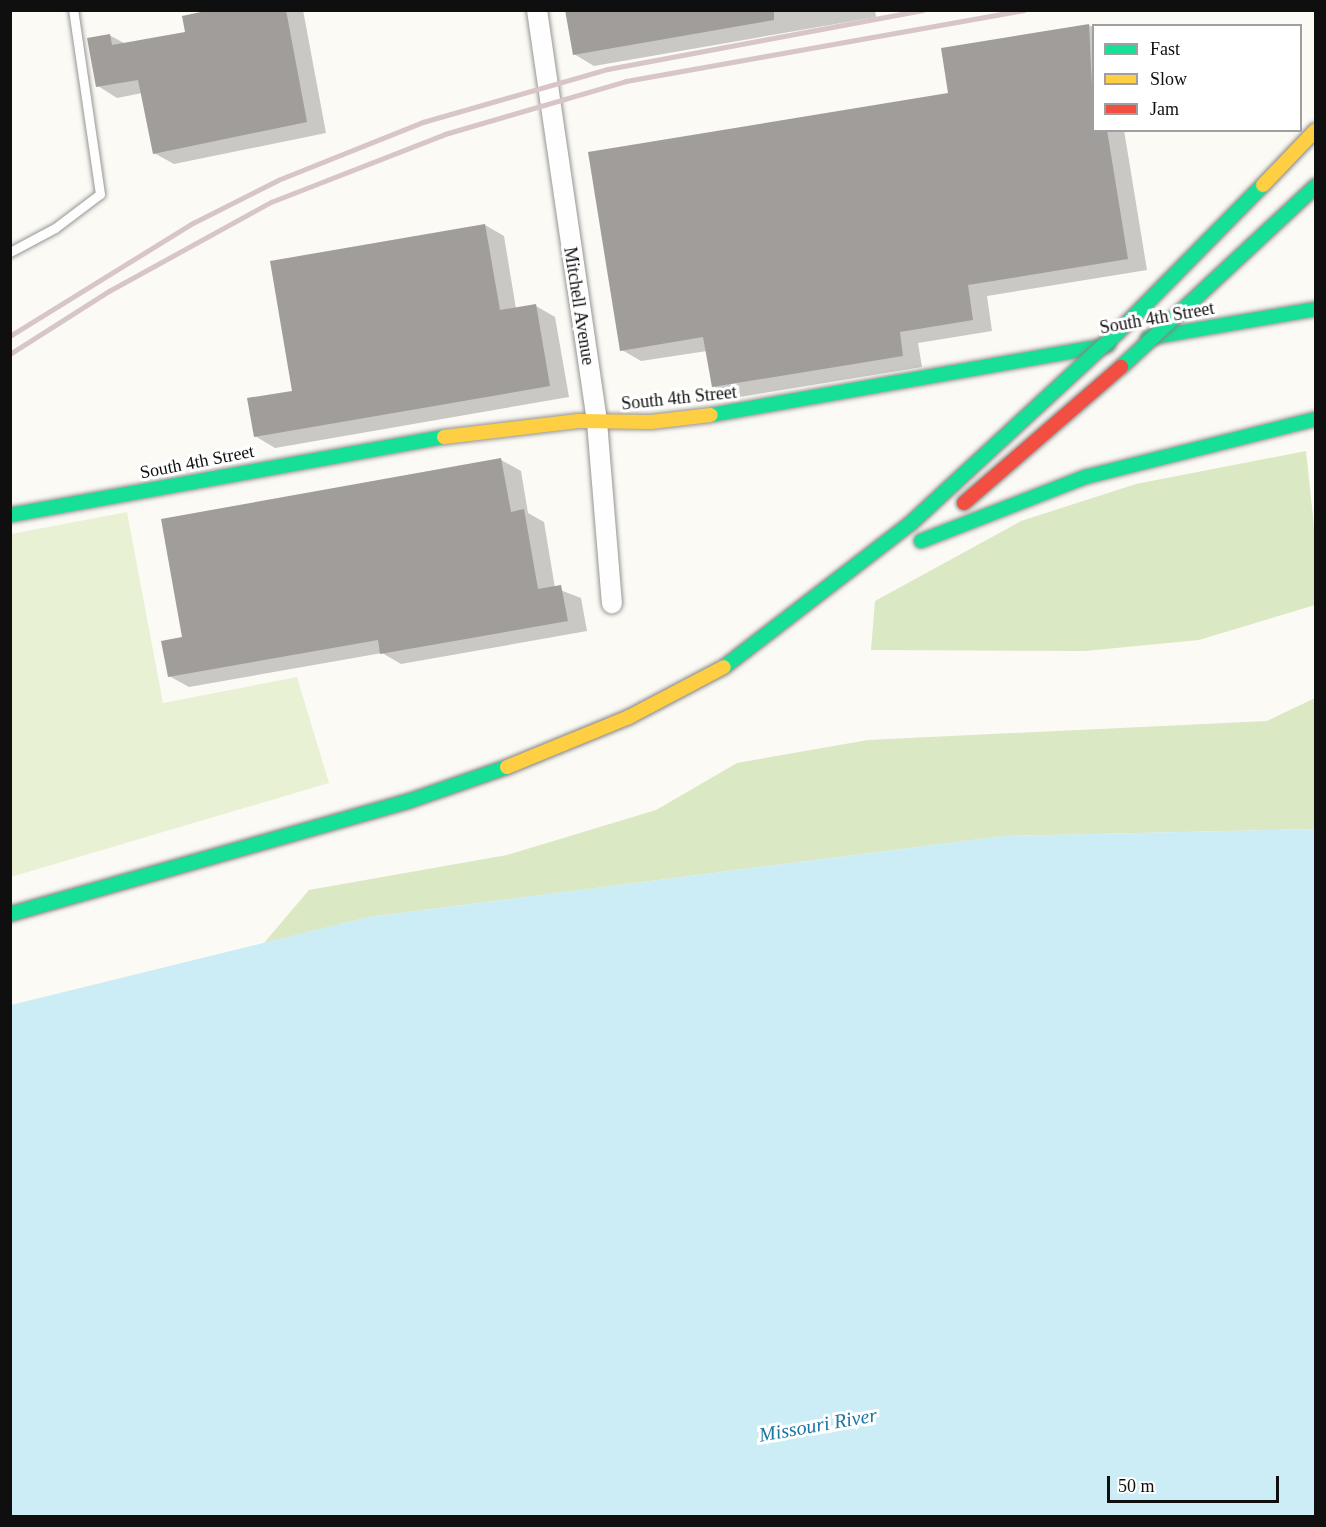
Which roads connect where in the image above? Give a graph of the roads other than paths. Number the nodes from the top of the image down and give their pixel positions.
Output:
1 (73, 10) edge
2 (537, 10) edge
3 (1316, 130) edge
4 (1316, 187) edge
5 (1200, 250) junction
6 (10, 252) edge
7 (1316, 309) edge
8 (1316, 419) edge
9 (597, 422) junction
10 (10, 515) edge
11 (881, 566) dead end
12 (612, 603) dead end
13 (10, 915) edge

1 - 6 lane
2 - 9 street, Mitchell Avenue
3 - 5 main road, bridge
4 - 5 main road, bridge
4 - 8 main road, bridge
5 - 13 main road, bridge
7 - 9 main road, South 4th Street
9 - 10 main road, South 4th Street
9 - 12 street, Mitchell Avenue
11 - 13 main road, bridge

